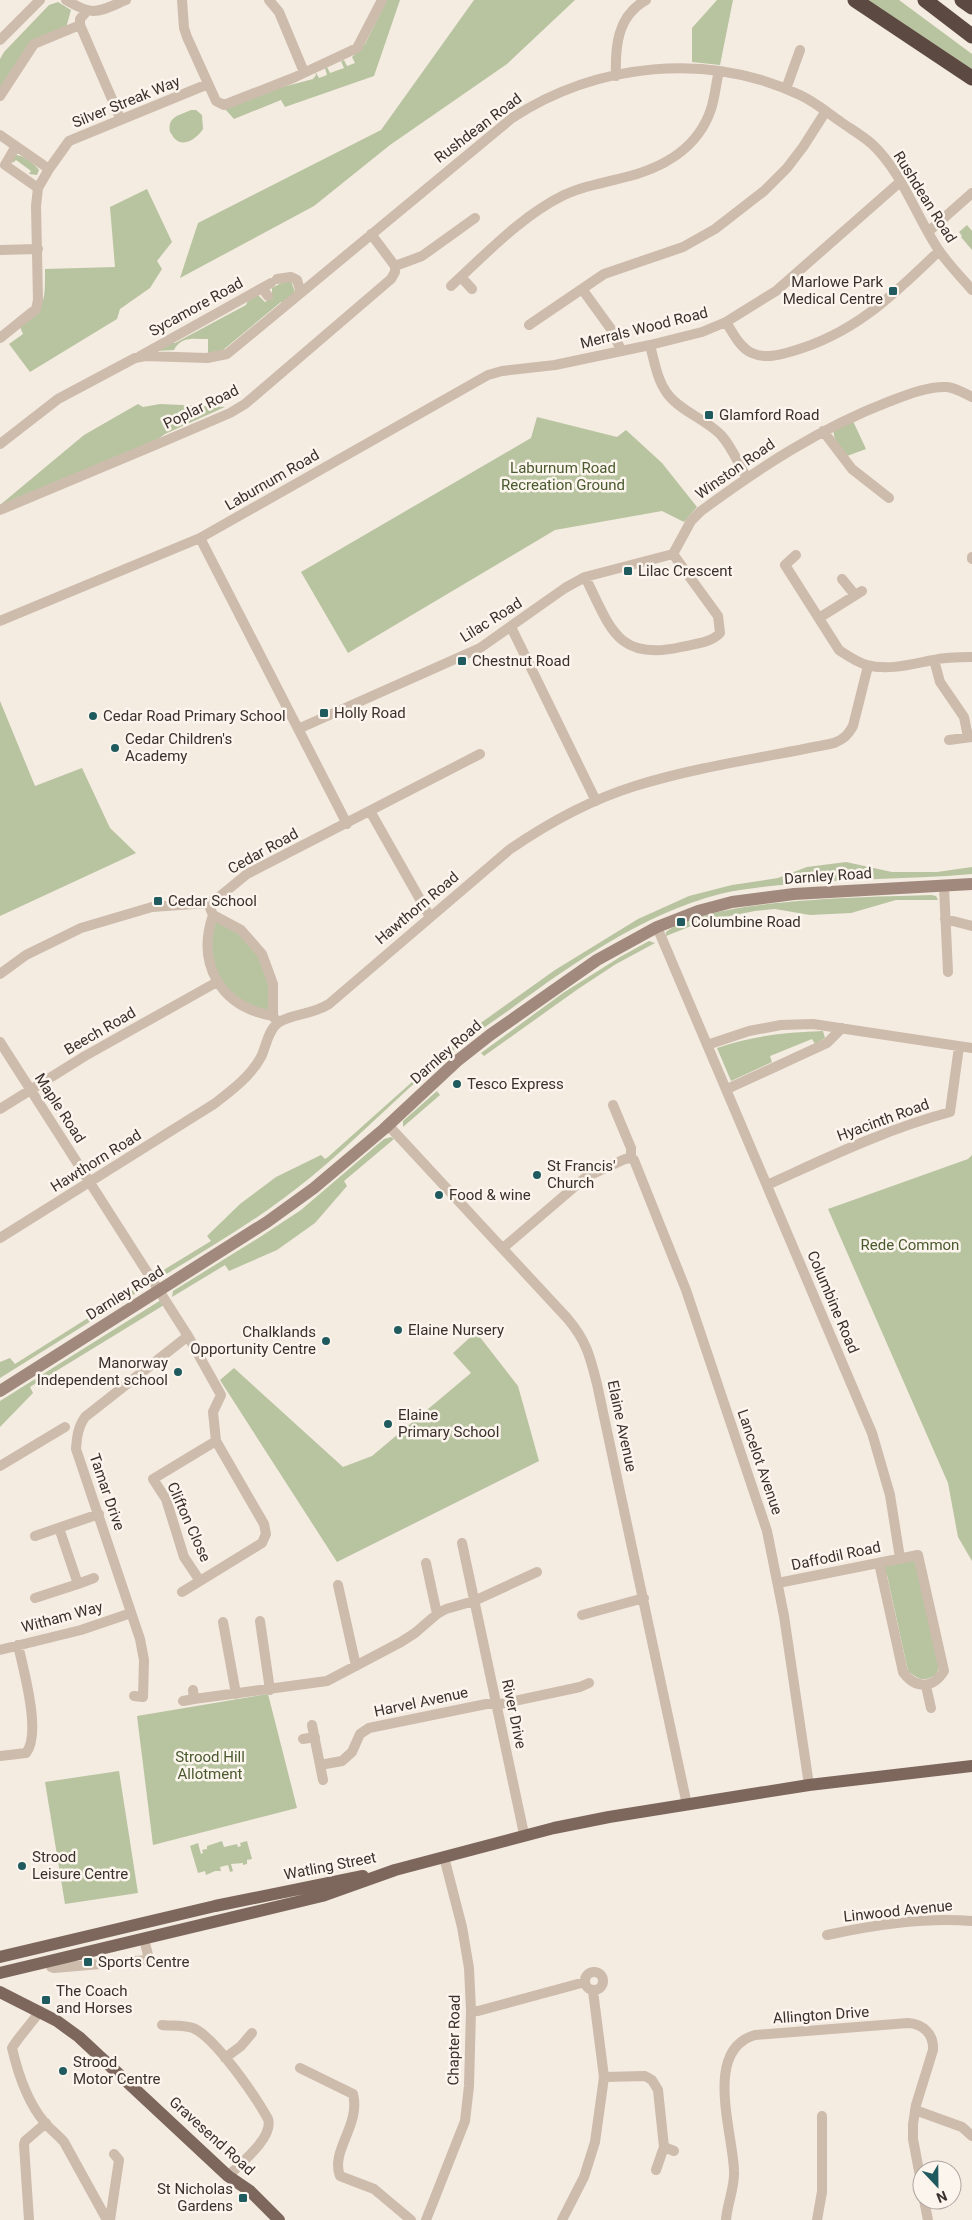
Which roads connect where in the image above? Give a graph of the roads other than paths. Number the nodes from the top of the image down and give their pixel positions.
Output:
1 (40, 0) edge
2 (66, 0) edge
3 (126, 0) edge
4 (182, 0) edge
5 (269, 0) edge
6 (382, 0) edge
7 (646, 0) edge
8 (855, 0) edge
9 (925, 0) edge
10 (962, 0) edge
11 (972, 7) edge
12 (86, 12) junction
13 (80, 25) junction
14 (972, 36) edge
15 (0, 40) edge
16 (800, 50) dead end
17 (719, 71) junction
18 (304, 72) junction
19 (616, 76) junction
20 (972, 78) edge
21 (208, 84) junction
22 (786, 89) junction
23 (0, 96) edge
24 (826, 111) junction
25 (121, 120) junction
26 (0, 134) edge
27 (16, 146) junction
28 (2, 163) edge
29 (49, 169) junction
30 (900, 182) junction
31 (38, 188) junction
32 (972, 193) edge
33 (475, 218) dead end
34 (928, 232) junction
35 (371, 234) junction
36 (38, 249) junction
37 (0, 250) edge
38 (939, 251) junction
39 (395, 266) junction
40 (461, 277) junction
41 (451, 286) dead end
42 (472, 289) dead end
43 (582, 289) junction
44 (972, 290) edge
45 (301, 293) junction
46 (726, 322) junction
47 (529, 325) dead end
48 (0, 338) edge
49 (650, 344) junction
50 (621, 350) junction
51 (135, 358) junction
52 (555, 365) joint
53 (972, 397) edge
54 (823, 431) junction
55 (0, 444) edge
56 (747, 478) junction
57 (889, 498) dead end
58 (0, 510) edge
59 (200, 538) junction
60 (673, 554) junction
61 (796, 556) dead end
62 (585, 578) junction
63 (842, 579) dead end
64 (819, 618) junction
65 (0, 622) edge
66 (511, 627) junction
67 (972, 657) edge
68 (934, 660) junction
69 (868, 666) junction
70 (298, 729) junction
71 (970, 737) edge
72 (949, 740) dead end
73 (480, 754) dead end
74 (596, 801) junction
75 (370, 810) junction
76 (347, 824) junction
77 (972, 884) edge
78 (944, 887) junction
79 (208, 903) junction
80 (213, 915) junction
81 (430, 918) junction
82 (945, 919) junction
83 (972, 926) edge
84 (657, 927) junction
85 (948, 972) dead end
86 (0, 974) edge
87 (217, 982) junction
88 (275, 1020) junction
89 (842, 1028) junction
90 (0, 1042) edge
91 (707, 1044) junction
92 (959, 1047) junction
93 (972, 1048) edge
94 (726, 1089) junction
95 (31, 1090) junction
96 (613, 1105) dead end
97 (0, 1109) edge
98 (388, 1125) junction
99 (632, 1160) junction
100 (90, 1182) junction
101 (767, 1185) junction
102 (0, 1238) edge
103 (503, 1248) junction
104 (160, 1291) junction
105 (188, 1336) junction
106 (0, 1391) edge
107 (65, 1426) dead end
108 (216, 1441) junction
109 (0, 1466) edge
110 (99, 1514) junction
111 (59, 1528) junction
112 (35, 1536) dead end
113 (462, 1543) dead end
114 (900, 1558) junction
115 (426, 1563) dead end
116 (879, 1563) junction
117 (536, 1572) dead end
118 (94, 1578) dead end
119 (200, 1581) junction
120 (78, 1584) junction
121 (778, 1584) junction
122 (338, 1585) dead end
123 (182, 1592) dead end
124 (35, 1598) dead end
125 (644, 1598) junction
126 (474, 1601) junction
127 (131, 1612) junction
128 (437, 1614) junction
129 (582, 1615) dead end
130 (260, 1621) dead end
131 (223, 1622) dead end
132 (18, 1645) junction
133 (0, 1650) edge
134 (356, 1666) junction
135 (589, 1683) dead end
136 (926, 1686) junction
137 (270, 1690) junction
138 (236, 1694) junction
139 (134, 1696) dead end
140 (183, 1701) dead end
141 (496, 1703) junction
142 (931, 1708) dead end
143 (312, 1725) dead end
144 (315, 1737) junction
145 (303, 1739) dead end
146 (0, 1756) edge
147 (320, 1765) junction
148 (972, 1766) edge
149 (323, 1780) dead end
150 (810, 1785) junction
151 (688, 1804) junction
152 (524, 1834) junction
153 (444, 1857) junction
154 (395, 1870) junction
155 (235, 1917) junction
156 (167, 1918) junction
157 (972, 1921) edge
158 (827, 1935) dead end
159 (144, 1939) junction
160 (52, 1944) junction
161 (0, 1957) edge
162 (48, 1961) junction
163 (0, 1973) edge
164 (584, 1982) junction
165 (593, 1991) junction
166 (0, 1992) edge
167 (471, 2010) junction
168 (40, 2011) junction
169 (162, 2025) dead end
170 (252, 2033) dead end
171 (225, 2058) junction
172 (300, 2068) dead end
173 (604, 2078) junction
174 (915, 2110) junction
175 (822, 2116) dead end
176 (46, 2123) junction
177 (972, 2136) edge
178 (664, 2147) junction
179 (674, 2151) dead end
180 (114, 2154) dead end
181 (917, 2160) edge
182 (656, 2170) dead end
183 (228, 2176) junction
184 (29, 2220) edge
185 (109, 2220) edge
186 (279, 2220) edge
187 (411, 2220) edge
188 (426, 2220) edge
189 (562, 2220) edge
190 (726, 2220) edge
191 (817, 2220) edge

1 - 15 street
2 - 12 street
3 - 12 street
4 - 21 street
5 - 18 street
6 - 18 street
7 - 19 street
8 - 20 highway
9 - 14 highway
10 - 11 highway
12 - 13 street
13 - 23 street
13 - 25 street
16 - 22 street
17 - 19 street, Rushdean Road
17 - 22 street, Rushdean Road
17 - 40 street
18 - 21 street
19 - 35 street, Rushdean Road
21 - 25 street, Silver Streak Way
22 - 24 street, Rushdean Road
24 - 30 street, Rushdean Road
24 - 43 street
25 - 29 street, Silver Streak Way
26 - 27 street
27 - 28 street
27 - 29 street
28 - 31 street
29 - 31 street, Silver Streak Way
30 - 34 street, Rushdean Road
30 - 46 street, Merrals Wood Road
31 - 36 street, Silver Streak Way
32 - 34 street
33 - 39 street
34 - 38 street, Rushdean Road
35 - 39 street
35 - 45 street, Sycamore Road
36 - 37 street
36 - 48 street, Silver Streak Way
38 - 44 street, Rushdean Road
38 - 46 street
39 - 58 street, Poplar Road
40 - 41 street
40 - 42 street
43 - 47 street
43 - 50 street
45 - 51 street, Sycamore Road
45 - 51 street, Sycamore Road
46 - 49 street, Merrals Wood Road
49 - 50 street, Merrals Wood Road
49 - 56 street
50 - 52 street, Merrals Wood Road
51 - 55 street, Sycamore Road
52 - 59 street, Laburnum Road
53 - 54 street, Winston Road
54 - 56 street, Winston Road
54 - 57 street
56 - 60 street, Winston Road
59 - 65 street, Laburnum Road
59 - 70 street
60 - 62 street, Lilac Road
60 - 62 street
61 - 64 street
62 - 66 street, Lilac Road
63 - 64 street
64 - 69 street
66 - 70 street, Lilac Road
66 - 74 street
67 - 68 street
68 - 69 street
68 - 71 street
69 - 74 street, Hawthorn Road
70 - 76 street
71 - 72 street
73 - 75 street, Cedar Road
74 - 81 street, Hawthorn Road
75 - 76 street, Cedar Road
75 - 81 street
76 - 79 street, Cedar Road
77 - 78 street, Darnley Road
78 - 82 street
78 - 84 street, Darnley Road
79 - 80 street
79 - 86 street, Cedar Road
80 - 87 street
80 - 88 street
81 - 88 street, Hawthorn Road
82 - 83 street
82 - 85 street
84 - 91 street, Columbine Road
84 - 98 street, Darnley Road
87 - 88 street
87 - 95 street, Beech Road
88 - 100 street, Hawthorn Road
89 - 91 street
89 - 92 street
89 - 94 street
90 - 95 street, Maple Road
91 - 94 street, Columbine Road
92 - 93 street
92 - 101 street, Hyacinth Road
94 - 101 street, Columbine Road
95 - 97 street, Beech Road
95 - 100 street, Maple Road
96 - 99 street, Lancelot Avenue
98 - 103 street, Elaine Avenue
98 - 104 street, Darnley Road
99 - 103 street
99 - 121 street, Lancelot Avenue
100 - 102 street, Hawthorn Road
100 - 104 street, Maple Road
101 - 114 street, Columbine Road
103 - 125 street, Elaine Avenue
104 - 105 street, Clifton Close
104 - 106 street, Darnley Road
105 - 108 street, Clifton Close
105 - 110 street, Tamar Drive
107 - 109 street
108 - 119 street, Clifton Close
108 - 119 street, Clifton Close
110 - 111 street
110 - 127 street, Tamar Drive
111 - 112 street
111 - 120 street
113 - 126 street, River Drive
114 - 116 street, Daffodil Road
114 - 136 street
115 - 128 street
116 - 121 street, Daffodil Road
116 - 136 street
117 - 126 street
118 - 120 street
119 - 123 street
120 - 124 street
121 - 150 street, Lancelot Avenue
122 - 134 street
125 - 129 street
125 - 151 street, Elaine Avenue
126 - 128 street
126 - 141 street, River Drive
127 - 132 street, Witham Way
127 - 139 street, Tamar Drive
128 - 134 street
130 - 137 street
131 - 138 street
132 - 133 street, Witham Way
132 - 146 street
134 - 137 street
135 - 141 street, Harvel Avenue
136 - 142 street
137 - 138 street
138 - 140 street
141 - 147 street, Harvel Avenue
141 - 152 street, River Drive
143 - 144 street
144 - 145 street
144 - 147 street
147 - 149 street
148 - 150 main road
150 - 151 main road
151 - 152 main road
152 - 153 main road
153 - 154 main road
153 - 167 street, Chapter Road
154 - 155 main road, Watling Street
154 - 156 main road, Watling Street
155 - 156 main road, Watling Street
155 - 159 main road, Watling Street
156 - 160 main road, Watling Street
157 - 158 street, Linwood Avenue
159 - 160 main road, Watling Street
159 - 162 main road, Watling Street
159 - 162 street, Watling Street
160 - 161 main road, Watling Street
162 - 163 main road, Watling Street
164 - 165 street
164 - 165 street
164 - 167 street
165 - 173 street
166 - 168 main road, Gravesend Road
167 - 188 street, Chapter Road
168 - 176 street
168 - 183 main road, Gravesend Road
169 - 171 street
170 - 171 street
171 - 183 street
172 - 187 street
173 - 178 street
173 - 189 street
174 - 177 street
174 - 181 street, Allington Drive
174 - 190 street, Allington Drive
175 - 191 street
176 - 184 street
176 - 185 street
178 - 179 street
178 - 182 street
180 - 185 street
183 - 186 main road, Gravesend Road

